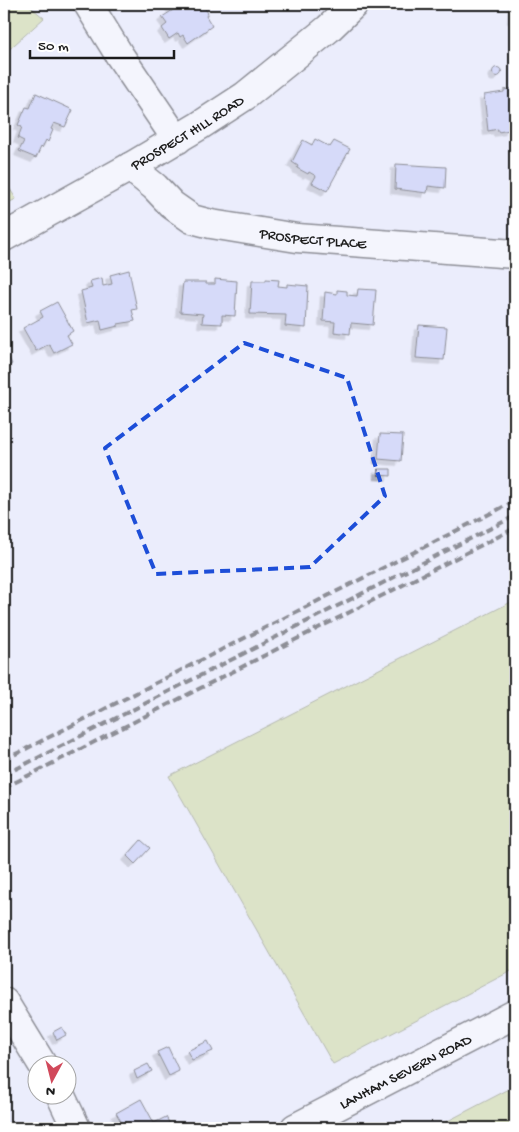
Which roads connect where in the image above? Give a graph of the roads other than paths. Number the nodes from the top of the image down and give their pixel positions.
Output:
1 (88, 4) edge
2 (354, 4) edge
3 (177, 140) junction
4 (130, 167) junction
5 (4, 237) edge
6 (515, 254) edge
7 (4, 1002) edge
8 (515, 1014) edge
9 (36, 1054) edge
10 (65, 1104) edge
11 (76, 1128) edge
12 (295, 1128) edge

1 - 3 street
2 - 3 street, PROSPECT HILL ROAD
3 - 4 street, PROSPECT HILL ROAD
4 - 5 street, PROSPECT HILL ROAD
4 - 6 street, PROSPECT PLACE
7 - 9 street
8 - 12 street, LANHAM SEVERN ROAD
10 - 11 street

